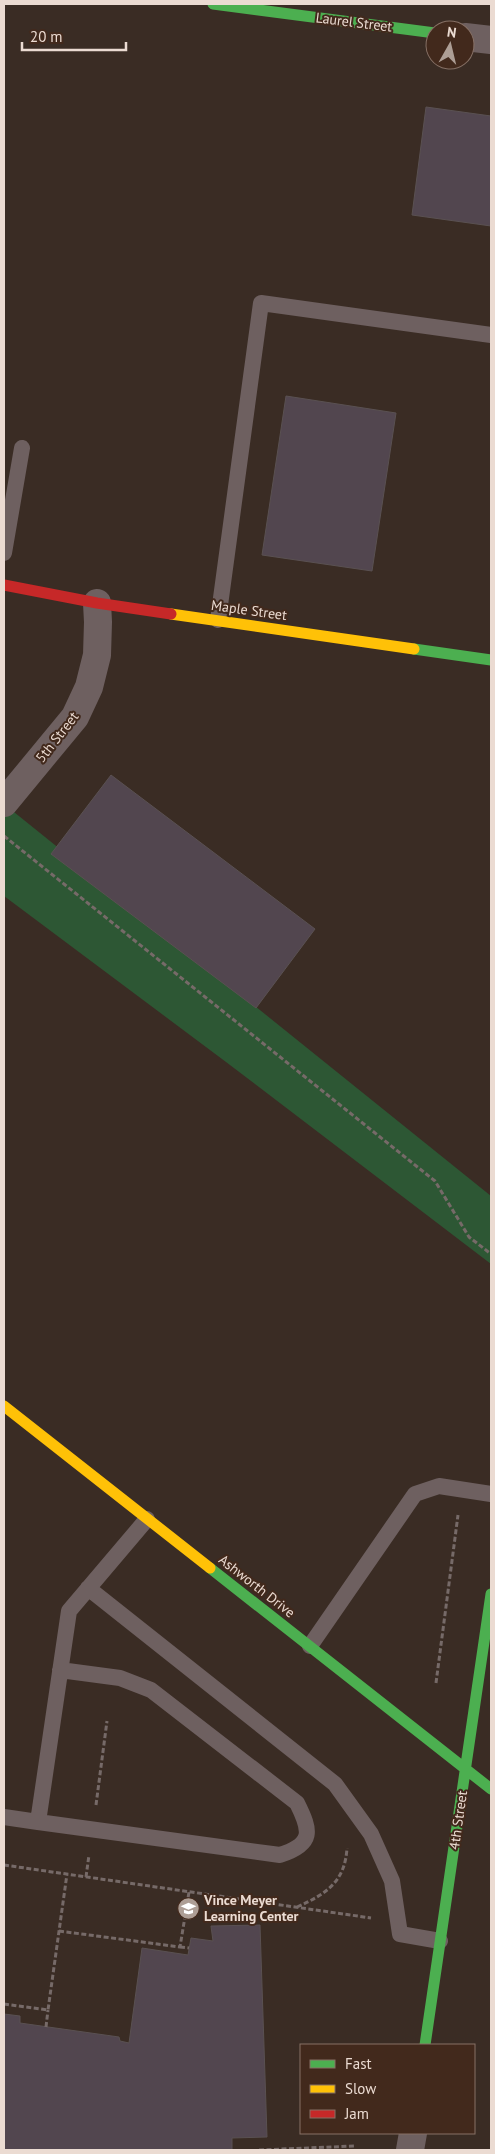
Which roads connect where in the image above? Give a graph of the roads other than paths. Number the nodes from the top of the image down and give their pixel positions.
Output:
1 (214, 4) edge
2 (425, 32) edge
3 (475, 38) edge
4 (491, 40) edge
5 (491, 335) edge
6 (22, 448) dead end
7 (4, 552) edge
8 (4, 585) edge
9 (96, 603) junction
10 (218, 620) junction
11 (491, 660) edge
12 (4, 803) edge
13 (4, 1406) edge
14 (491, 1494) edge
15 (147, 1518) junction
16 (88, 1588) junction
17 (491, 1594) edge
18 (310, 1646) junction
19 (60, 1670) junction
20 (484, 1690) edge
21 (465, 1768) junction
22 (491, 1789) edge
23 (4, 1817) edge
24 (38, 1822) junction
25 (440, 1941) junction
26 (425, 2044) edge
27 (412, 2134) edge
28 (410, 2150) edge

1 - 2 street, Laurel Street
3 - 4 street
5 - 10 lane
6 - 7 lane
8 - 9 street, Maple Street
9 - 10 street, Maple Street
9 - 12 street, 5th Street
10 - 11 street, Maple Street
13 - 15 street, Ashworth Drive
14 - 18 lane
15 - 16 lane
15 - 18 street, Ashworth Drive
16 - 19 lane
16 - 25 lane
17 - 20 street, 4th Street
18 - 21 street, Ashworth Drive
19 - 24 lane
19 - 24 lane
20 - 21 street, 4th Street
21 - 22 street, Ashworth Drive
21 - 25 street, 4th Street
23 - 24 lane
25 - 26 street, 4th Street
27 - 28 street

